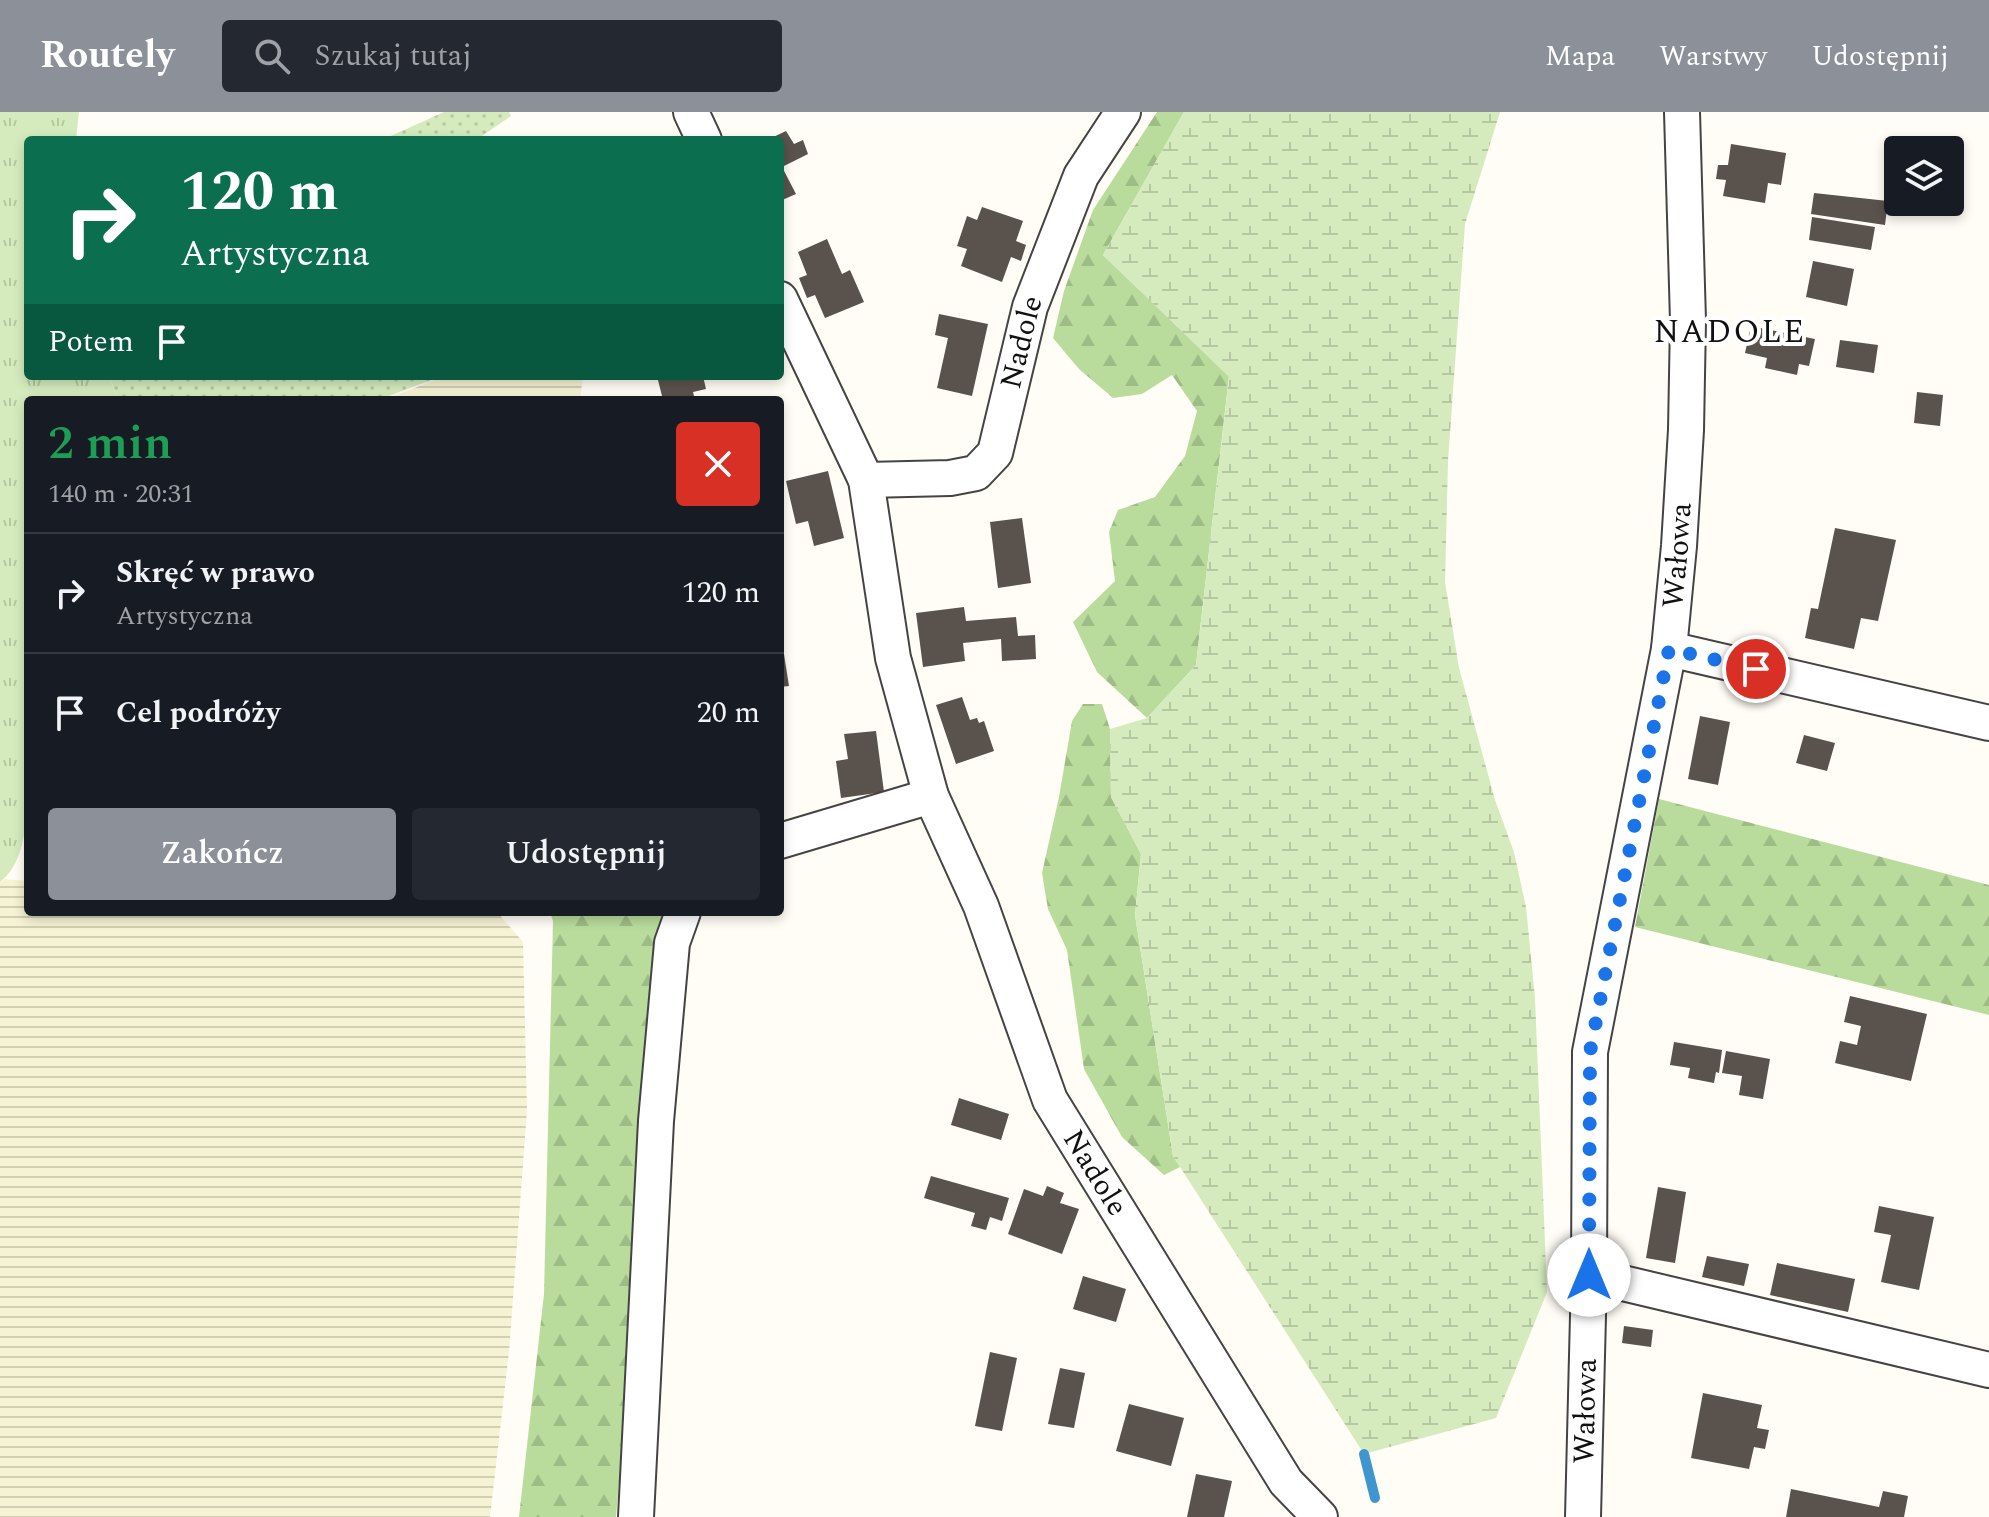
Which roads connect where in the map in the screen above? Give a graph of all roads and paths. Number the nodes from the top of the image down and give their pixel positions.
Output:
1 (691, 112) edge
2 (1123, 112) edge
3 (1682, 112) edge
4 (702, 136) edge
5 (784, 307) edge
6 (866, 480) junction
7 (1669, 649) junction
8 (1989, 723) edge
9 (931, 796) junction
10 (784, 840) edge
11 (682, 916) edge
12 (1589, 1275) junction
13 (1989, 1370) edge
14 (636, 1517) edge
15 (1320, 1517) edge
16 (1583, 1517) edge

1 - 4 street
2 - 6 street, Nadole
3 - 7 street, Wałowa
5 - 6 street, Nadole
6 - 9 street, Nadole
7 - 8 street
7 - 12 street, Wałowa
9 - 10 street
9 - 15 street, Nadole
11 - 14 street
12 - 13 street
12 - 16 street, Wałowa

